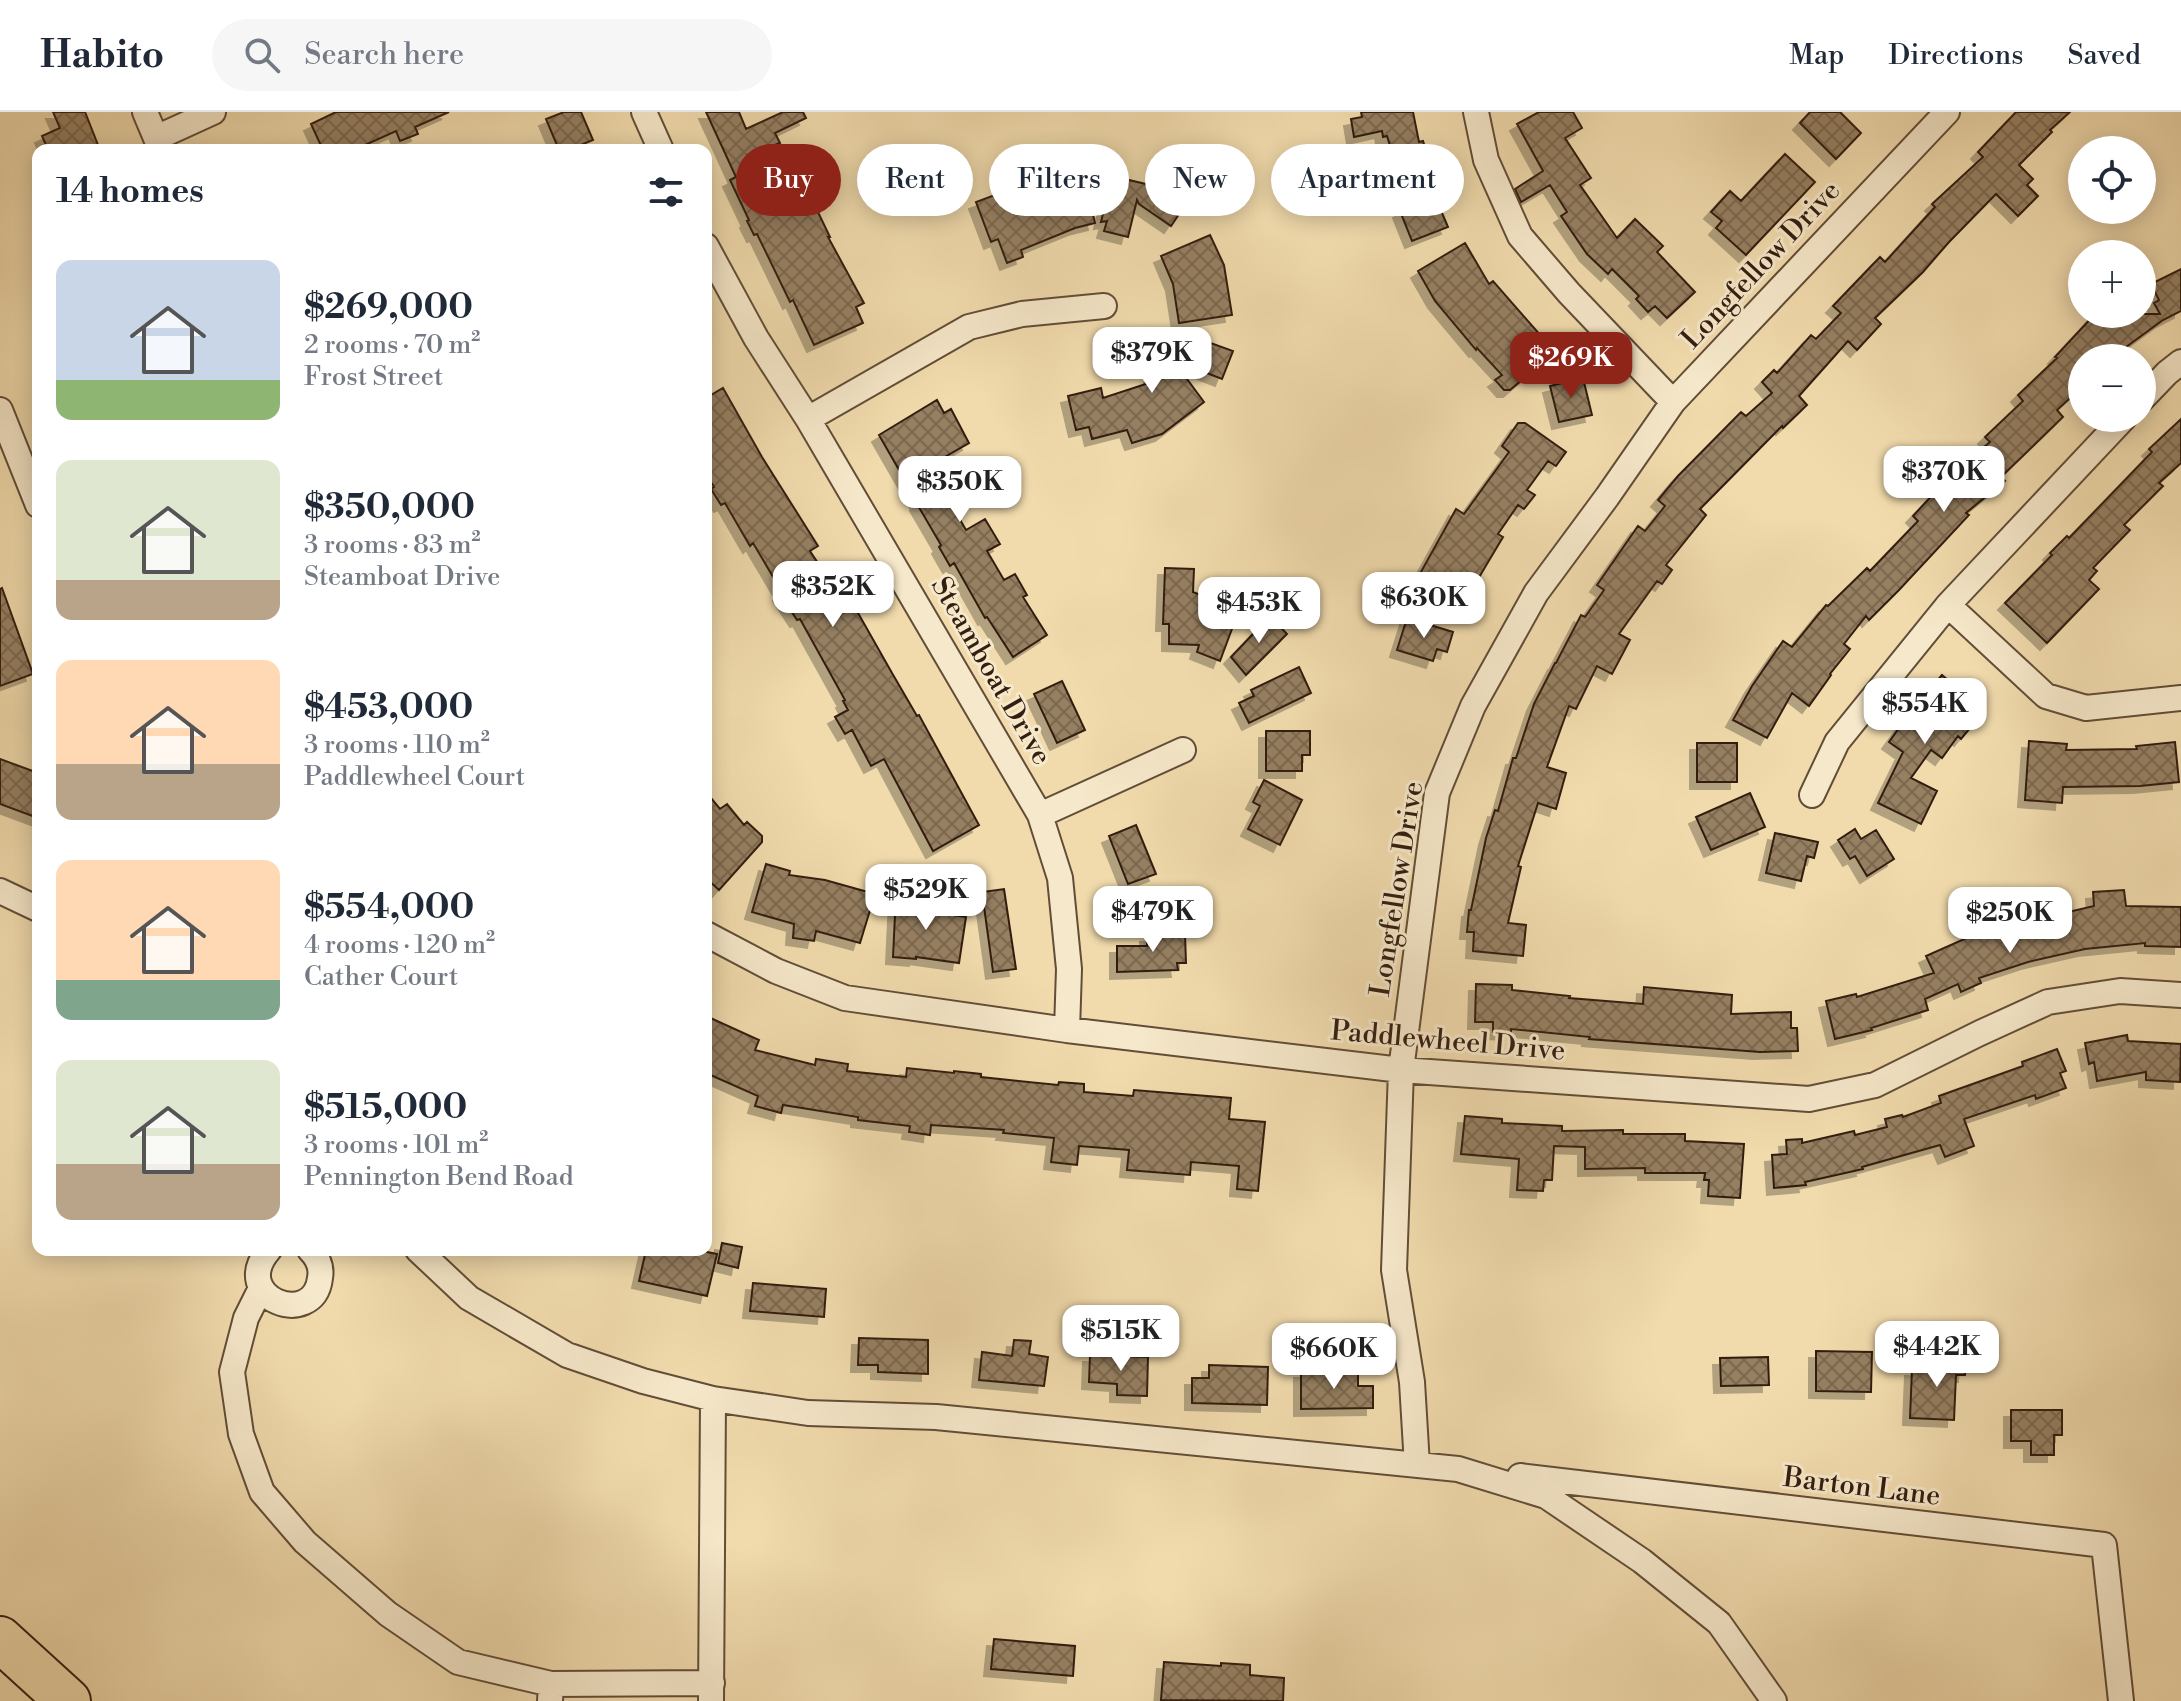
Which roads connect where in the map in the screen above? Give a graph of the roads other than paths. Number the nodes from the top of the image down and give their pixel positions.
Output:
1 (145, 112) edge
2 (213, 112) edge
3 (644, 112) edge
4 (1476, 112) edge
5 (1947, 112) edge
6 (158, 144) edge
7 (658, 144) edge
8 (712, 257) edge
9 (1104, 306) dead end
10 (2181, 362) edge
11 (2156, 384) edge
12 (1673, 402) junction
13 (0, 410) edge
14 (808, 419) junction
15 (2111, 432) edge
16 (32, 490) edge
17 (1948, 605) junction
18 (2181, 698) edge
19 (1183, 750) dead end
20 (1812, 795) dead end
21 (1040, 815) junction
22 (0, 891) edge
23 (32, 906) edge
24 (712, 937) edge
25 (2181, 995) edge
26 (1067, 1030) junction
27 (1401, 1070) junction
28 (264, 1256) edge
29 (314, 1256) edge
30 (424, 1256) edge
31 (261, 1288) junction
32 (713, 1399) junction
33 (1417, 1465) junction
34 (1458, 1469) junction
35 (0, 1639) edge
36 (551, 1692) edge
37 (712, 1692) edge
38 (68, 1701) edge
39 (1774, 1701) edge
40 (2121, 1701) edge

1 - 6 street
2 - 6 street
3 - 7 street
4 - 12 street
5 - 12 street, Longfellow Drive
8 - 14 street, Steamboat Drive
9 - 14 street
10 - 11 street
12 - 27 street, Longfellow Drive
13 - 16 street
14 - 21 street, Steamboat Drive
15 - 17 street
17 - 18 street
17 - 20 street
19 - 21 street
21 - 26 street, Steamboat Drive
22 - 23 street
24 - 26 street, Paddlewheel Drive
25 - 27 street, Paddlewheel Drive
26 - 27 street, Paddlewheel Drive
27 - 33 street, Longfellow Drive
28 - 31 street
29 - 31 street
30 - 32 street
31 - 36 street
32 - 33 street
32 - 37 street
33 - 34 street
34 - 39 street
34 - 40 street, Barton Lane
35 - 38 highway
36 - 37 street

